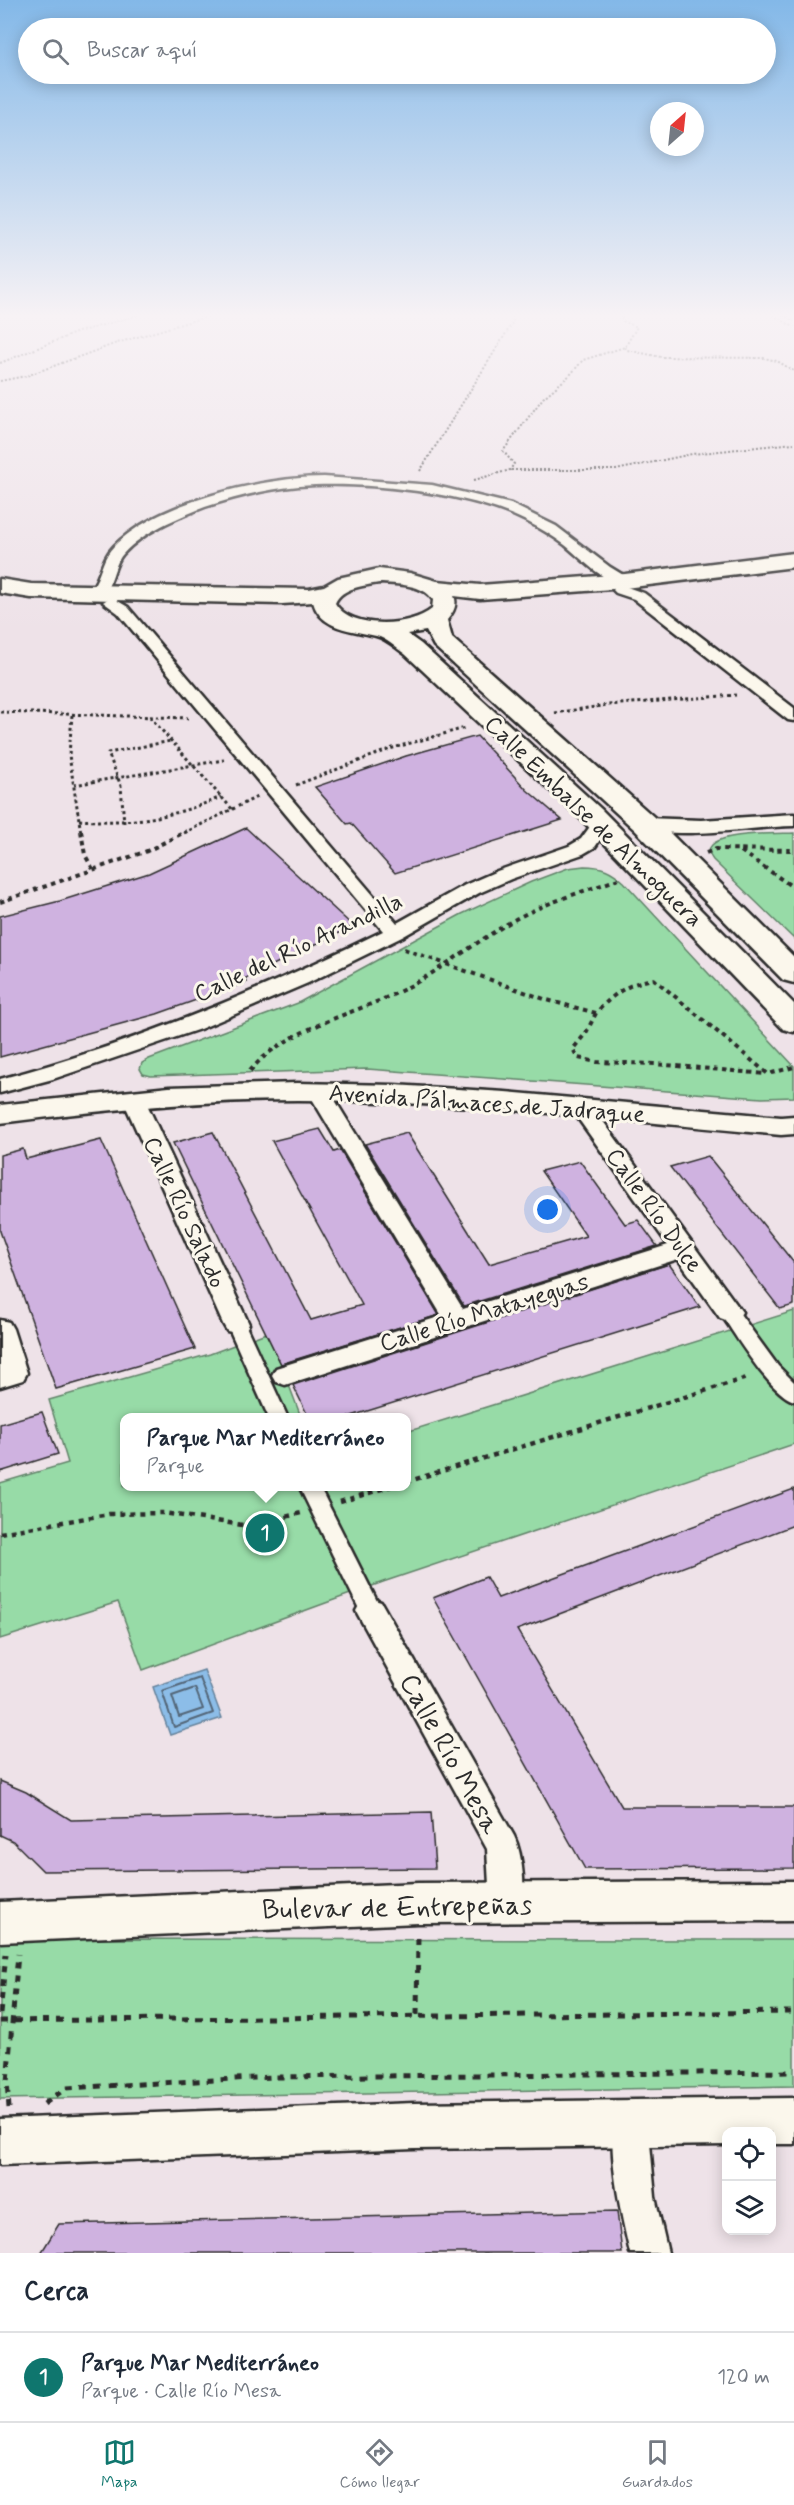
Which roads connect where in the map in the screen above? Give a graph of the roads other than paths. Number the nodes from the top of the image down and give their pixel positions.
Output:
1 (794, 560) edge
2 (794, 569) edge
3 (623, 585) junction
4 (0, 586) edge
5 (433, 587) junction
6 (102, 597) junction
7 (327, 600) junction
8 (0, 601) edge
9 (439, 613) junction
10 (386, 630) junction
11 (794, 716) edge
12 (794, 820) edge
13 (645, 824) junction
14 (601, 825) junction
15 (388, 937) junction
16 (794, 974) edge
17 (794, 1022) edge
18 (0, 1086) edge
19 (319, 1092) junction
20 (134, 1100) junction
21 (581, 1107) junction
22 (0, 1114) edge
23 (794, 1125) edge
24 (683, 1249) junction
25 (729, 1312) joint
26 (457, 1320) junction
27 (236, 1324) joint
28 (0, 1329) edge
29 (0, 1377) edge
30 (274, 1378) junction
31 (794, 1394) edge
32 (278, 1413) edge
33 (311, 1491) edge
34 (371, 1611) joint
35 (794, 1900) edge
36 (507, 1903) junction
37 (10, 1920) edge
38 (794, 2121) edge
39 (630, 2122) junction
40 (4, 2129) edge
41 (649, 2253) edge

1 - 3 main road
2 - 3 main road
3 - 5 main road
3 - 6 street
3 - 9 main road
3 - 11 street
4 - 6 main road
5 - 7 main road
5 - 9 main road, Calle Embalse de Almoguera
6 - 7 main road
6 - 8 main road
6 - 15 street
7 - 10 main road
9 - 10 main road
9 - 13 main road, Calle Embalse de Almoguera
10 - 14 main road, Calle Embalse de Almoguera
12 - 13 street
13 - 16 main road, Calle Embalse de Almoguera
14 - 15 street, Calle del Río Arandilla
14 - 17 main road, Calle Embalse de Almoguera
15 - 18 street, Calle del Río Arandilla
19 - 20 street, Avenida Pálmaces de Jadraque
19 - 21 street, Avenida Pálmaces de Jadraque
19 - 26 street
20 - 22 street, Avenida Pálmaces de Jadraque
20 - 27 street, Calle Río Salado
21 - 23 street, Avenida Pálmaces de Jadraque
21 - 24 street, Calle Río Dulce
24 - 25 street, Calle Río Dulce
24 - 26 street, Calle Río Matayeguas
25 - 31 street
26 - 30 street, Calle Río Matayeguas
27 - 30 street
28 - 29 street
30 - 32 street
33 - 34 street
34 - 36 street, Calle Río Mesa
35 - 36 street, Bulevar de Entrepeñas
36 - 37 street, Bulevar de Entrepeñas
38 - 39 street
39 - 40 street
39 - 41 street

